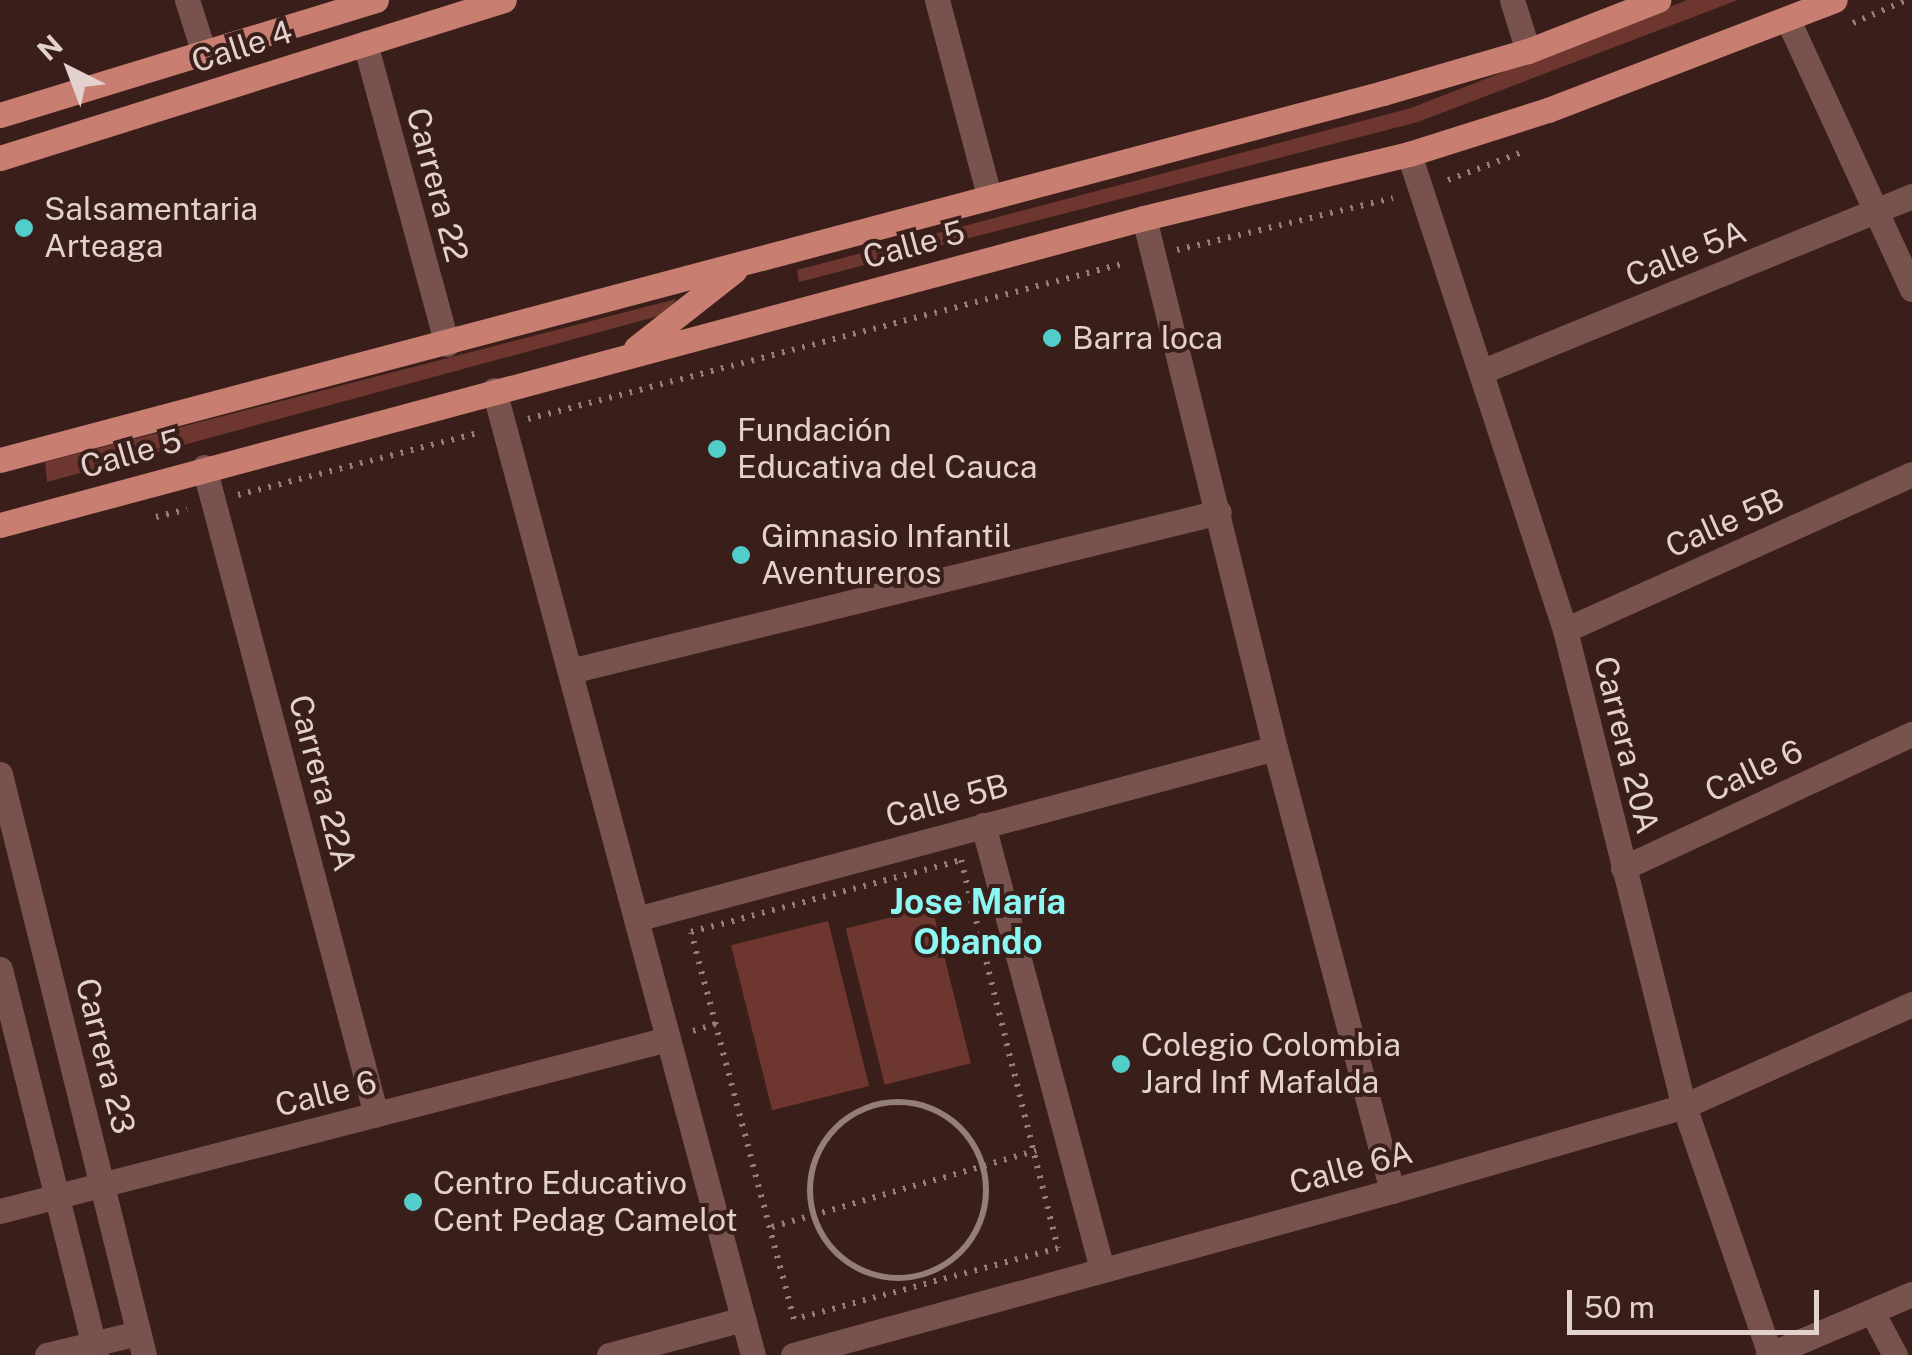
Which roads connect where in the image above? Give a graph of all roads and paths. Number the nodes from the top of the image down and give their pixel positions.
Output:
1 (187, 0) edge
2 (376, 0) edge
3 (504, 0) edge
4 (936, 0) edge
5 (1512, 0) edge
6 (1658, 0) edge
7 (1835, 0) edge
8 (473, 6) edge
9 (1788, 20) junction
10 (365, 43) junction
11 (1528, 51) junction
12 (204, 53) junction
13 (2, 109) edge
14 (1409, 154) junction
15 (0, 158) edge
16 (989, 196) junction
17 (1912, 196) edge
18 (1877, 211) junction
19 (1144, 218) junction
20 (744, 263) junction
21 (1912, 290) edge
22 (447, 344) junction
23 (628, 354) junction
24 (1483, 371) junction
25 (494, 390) junction
26 (0, 460) edge
27 (204, 467) junction
28 (1912, 474) edge
29 (1219, 512) junction
30 (0, 525) edge
31 (1565, 630) junction
32 (570, 671) junction
33 (1912, 734) edge
34 (1274, 748) junction
35 (0, 774) edge
36 (982, 825) junction
37 (961, 860) dead end
38 (1623, 868) junction
39 (636, 919) junction
40 (690, 932) dead end
41 (0, 969) edge
42 (1912, 1004) edge
43 (668, 1039) junction
44 (1684, 1106) junction
45 (376, 1115) junction
46 (1036, 1151) junction
47 (984, 1166) junction
48 (104, 1184) junction
49 (1392, 1192) junction
50 (56, 1197) junction
51 (0, 1211) edge
52 (813, 1215) junction
53 (772, 1227) junction
54 (1102, 1268) junction
55 (1912, 1294) edge
56 (1872, 1312) junction
57 (743, 1319) junction
58 (141, 1344) edge
59 (95, 1350) edge
60 (47, 1355) edge
61 (609, 1355) edge
62 (752, 1355) edge
63 (793, 1355) edge
64 (1769, 1355) edge
65 (1895, 1355) edge

1 - 12 street
2 - 12 main road, Calle 4
3 - 8 main road, Calle 4
4 - 16 street
5 - 11 street
6 - 11 main road, Calle 5
7 - 9 main road, Calle 5
8 - 10 main road, Calle 4
9 - 14 main road, Calle 5
9 - 18 street
10 - 15 main road, Calle 4
10 - 22 street, Carrera 22
11 - 16 main road, Calle 5
12 - 13 main road, Calle 4
14 - 19 main road, Calle 5
14 - 24 street, Carrera 20A
16 - 20 main road, Calle 5
17 - 18 street, Calle 5A
18 - 21 street
18 - 24 street, Calle 5A
19 - 23 main road, Calle 5
19 - 29 street
20 - 22 main road, Calle 5
20 - 23 main road
22 - 26 main road, Calle 5
23 - 25 main road, Calle 5
24 - 31 street, Carrera 20A
25 - 27 main road, Calle 5
25 - 32 street
27 - 30 main road, Calle 5
27 - 45 street, Carrera 22A
28 - 31 street, Calle 5B
29 - 32 street
29 - 34 street
31 - 38 street, Carrera 20A
32 - 39 street
33 - 38 street, Calle 6
34 - 36 street, Calle 5B
34 - 49 street
35 - 48 street, Carrera 23
36 - 39 street, Calle 5B
36 - 54 street
37 - 46 path
38 - 44 street, Carrera 20A
39 - 43 street
40 - 53 path
41 - 50 street
42 - 44 street, Calle 6A
43 - 45 street, Calle 6
43 - 57 street
44 - 49 street, Calle 6A
44 - 64 street, Carrera 20A
45 - 48 street, Calle 6
46 - 47 path
46 - 53 path
47 - 52 path
47 - 52 path
47 - 52 path
48 - 50 street, Calle 6
48 - 58 street, Carrera 23
49 - 54 street, Calle 6A
50 - 51 street, Calle 6
50 - 59 street
52 - 53 path
54 - 63 street, Calle 6A
55 - 56 street
56 - 64 street
56 - 65 street
57 - 61 street
57 - 62 street
58 - 59 street
59 - 60 street

